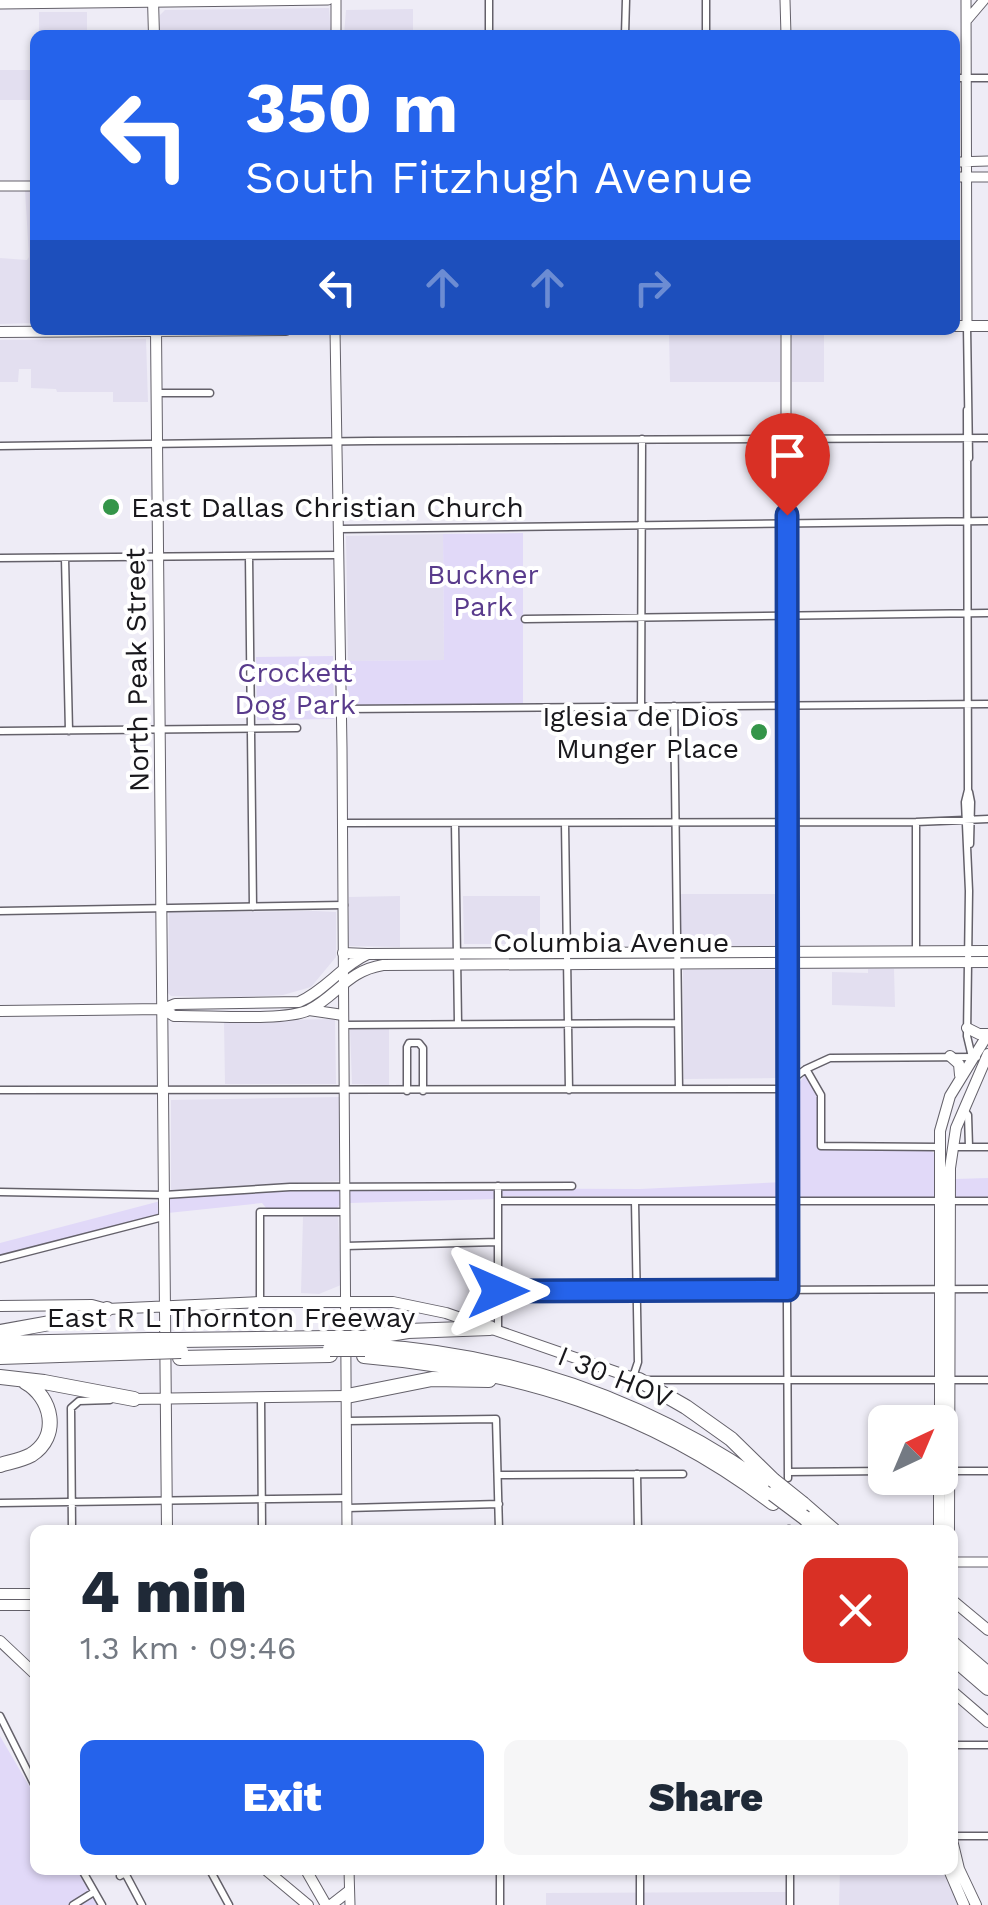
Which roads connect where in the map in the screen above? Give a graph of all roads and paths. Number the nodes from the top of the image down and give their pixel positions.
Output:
1 (328, 0) edge
2 (336, 0) edge
3 (489, 0) edge
4 (626, 0) edge
5 (706, 0) edge
6 (786, 0) edge
7 (966, 0) edge
8 (984, 0) edge
9 (153, 2) edge
10 (0, 4) edge
11 (966, 22) junction
12 (154, 30) edge
13 (336, 30) edge
14 (489, 30) edge
15 (625, 30) edge
16 (706, 30) edge
17 (786, 30) edge
18 (960, 78) edge
19 (988, 78) edge
20 (988, 161) edge
21 (960, 162) edge
22 (967, 162) junction
23 (960, 177) edge
24 (967, 177) junction
25 (988, 177) edge
26 (0, 186) edge
27 (30, 186) edge
28 (961, 326) edge
29 (988, 326) edge
30 (0, 332) edge
31 (30, 332) edge
32 (156, 335) edge
33 (335, 335) edge
34 (786, 335) edge
35 (156, 393) junction
36 (210, 393) dead end
37 (967, 438) junction
38 (988, 438) edge
39 (786, 439) junction
40 (642, 440) junction
41 (338, 442) junction
42 (157, 444) junction
43 (0, 446) edge
44 (988, 520) edge
45 (968, 521) junction
46 (787, 522) junction
47 (642, 524) junction
48 (340, 529) junction
49 (248, 556) junction
50 (340, 556) junction
51 (158, 557) junction
52 (0, 558) edge
53 (65, 558) junction
54 (968, 613) junction
55 (988, 613) edge
56 (787, 615) junction
57 (641, 616) junction
58 (525, 618) dead end
59 (968, 704) junction
60 (988, 704) edge
61 (641, 706) junction
62 (674, 706) junction
63 (788, 706) junction
64 (342, 708) junction
65 (250, 728) junction
66 (297, 728) dead end
67 (160, 730) junction
68 (70, 731) junction
69 (0, 732) edge
70 (988, 819) edge
71 (968, 820) junction
72 (785, 822) junction
73 (916, 822) junction
74 (342, 823) junction
75 (455, 823) junction
76 (564, 823) junction
77 (674, 823) junction
78 (252, 906) junction
79 (344, 906) junction
80 (162, 908) junction
81 (0, 910) edge
82 (988, 951) edge
83 (343, 952) junction
84 (916, 952) junction
85 (368, 954) junction
86 (677, 957) junction
87 (862, 957) junction
88 (968, 957) junction
89 (786, 958) junction
90 (456, 959) junction
91 (566, 960) junction
92 (988, 962) edge
93 (342, 968) junction
94 (342, 982) junction
95 (270, 1009) junction
96 (163, 1010) junction
97 (308, 1010) junction
98 (0, 1011) edge
99 (343, 1020) junction
100 (458, 1022) junction
101 (568, 1024) junction
102 (678, 1024) junction
103 (967, 1028) junction
104 (988, 1034) edge
105 (988, 1053) edge
106 (950, 1056) junction
107 (972, 1056) junction
108 (806, 1069) junction
109 (960, 1076) junction
110 (786, 1085) junction
111 (678, 1089) junction
112 (0, 1090) edge
113 (406, 1090) junction
114 (569, 1090) junction
115 (163, 1091) junction
116 (343, 1091) junction
117 (423, 1091) junction
118 (964, 1109) junction
119 (956, 1128) junction
120 (938, 1146) junction
121 (953, 1147) junction
122 (969, 1147) junction
123 (988, 1147) edge
124 (344, 1186) junction
125 (498, 1186) junction
126 (572, 1186) dead end
127 (0, 1192) edge
128 (164, 1195) junction
129 (988, 1200) edge
130 (635, 1201) junction
131 (943, 1201) junction
132 (498, 1202) junction
133 (787, 1202) junction
134 (345, 1212) junction
135 (164, 1217) junction
136 (498, 1242) junction
137 (345, 1246) junction
138 (0, 1259) edge
139 (943, 1289) junction
140 (988, 1289) edge
141 (788, 1290) junction
142 (498, 1291) junction
143 (636, 1291) junction
144 (346, 1300) junction
145 (260, 1302) junction
146 (164, 1305) junction
147 (0, 1306) edge
148 (107, 1309) junction
149 (494, 1329) junction
150 (364, 1347) junction
151 (150, 1350) junction
152 (2, 1354) edge
153 (20, 1379) junction
154 (636, 1379) junction
155 (945, 1380) junction
156 (988, 1380) edge
157 (788, 1381) junction
158 (564, 1392) junction
159 (347, 1396) junction
160 (134, 1398) junction
161 (262, 1398) junction
162 (166, 1400) junction
163 (942, 1405) edge
164 (944, 1405) edge
165 (346, 1421) junction
166 (0, 1465) edge
167 (988, 1471) edge
168 (958, 1472) edge
169 (637, 1474) junction
170 (683, 1474) dead end
171 (868, 1474) edge
172 (499, 1475) junction
173 (778, 1486) junction
174 (941, 1495) edge
175 (945, 1495) edge
176 (262, 1499) junction
177 (166, 1500) junction
178 (72, 1502) junction
179 (0, 1503) edge
180 (347, 1503) junction
181 (499, 1504) junction
182 (804, 1524) edge
183 (72, 1525) edge
184 (167, 1525) edge
185 (262, 1525) edge
186 (347, 1525) edge
187 (500, 1525) edge
188 (638, 1525) edge
189 (939, 1525) edge
190 (948, 1525) edge
191 (958, 1562) edge
192 (988, 1562) edge
193 (0, 1594) edge
194 (30, 1594) edge
195 (30, 1605) edge
196 (958, 1605) edge
197 (0, 1606) edge
198 (988, 1630) edge
199 (0, 1643) edge
200 (958, 1655) edge
201 (958, 1656) edge
202 (987, 1667) edge
203 (30, 1670) edge
204 (988, 1688) edge
205 (958, 1695) edge
206 (0, 1716) edge
207 (988, 1722) edge
208 (4, 1734) edge
209 (958, 1745) edge
210 (988, 1745) edge
211 (30, 1778) edge
212 (988, 1836) edge
213 (958, 1838) edge
214 (958, 1865) edge
215 (85, 1875) edge
216 (126, 1875) edge
217 (213, 1875) edge
218 (272, 1875) edge
219 (309, 1875) edge
220 (349, 1875) edge
221 (500, 1875) edge
222 (640, 1875) edge
223 (790, 1875) edge
224 (951, 1875) edge
225 (349, 1890) junction
226 (94, 1892) junction
227 (73, 1905) edge
228 (102, 1905) edge
229 (142, 1905) edge
230 (230, 1905) edge
231 (308, 1905) edge
232 (328, 1905) edge
233 (350, 1905) edge
234 (500, 1905) edge
235 (640, 1905) edge
236 (790, 1905) edge
237 (964, 1905) edge
238 (976, 1905) edge

1 - 9 street
2 - 13 street
3 - 14 street
4 - 15 street
5 - 16 street
6 - 17 street
7 - 11 street
8 - 11 street
9 - 10 street
9 - 12 main road
11 - 18 street
18 - 19 street
18 - 22 street
20 - 22 street
21 - 22 street
22 - 24 street
23 - 24 street
24 - 25 street
24 - 28 street
26 - 27 street
28 - 29 main road
28 - 37 street
30 - 31 main road
32 - 35 main road, North Peak Street
33 - 41 street
34 - 39 street
35 - 36 street
35 - 42 main road, North Peak Street
37 - 38 street
37 - 39 street
37 - 45 street
39 - 40 street
39 - 46 street
40 - 41 street
40 - 47 street
41 - 42 street
41 - 48 street
42 - 43 street
42 - 51 main road, North Peak Street
44 - 45 street
45 - 46 street
45 - 54 street
46 - 47 street
46 - 56 street
47 - 48 street
47 - 57 street
48 - 50 street
49 - 50 street
49 - 51 street
49 - 65 street
50 - 64 street
51 - 53 street
51 - 67 main road, North Peak Street
52 - 53 street
53 - 68 street
54 - 55 street
54 - 56 street
54 - 59 street
56 - 57 street
56 - 63 street
57 - 58 street
57 - 61 street
59 - 60 street
59 - 63 street
59 - 71 street
61 - 62 street
61 - 64 street
62 - 63 street
62 - 77 street
63 - 72 street
64 - 74 street
65 - 66 street
65 - 67 street
65 - 78 street
67 - 68 street
67 - 80 main road, North Peak Street
68 - 69 street
70 - 71 street
71 - 73 street
71 - 88 street
72 - 73 street
72 - 77 street
72 - 89 street
73 - 84 street
74 - 75 street
74 - 79 street
75 - 76 street
75 - 90 street
76 - 77 street
76 - 91 street
77 - 86 street
78 - 79 street
78 - 80 street
79 - 83 street
80 - 81 street
80 - 96 main road, North Peak Street
82 - 88 main road, Columbia Avenue
83 - 85 main road
83 - 93 street
84 - 87 main road, Columbia Avenue
84 - 88 main road, Columbia Avenue
85 - 90 main road, Columbia Avenue
85 - 93 main road, Columbia Avenue
86 - 89 main road, Columbia Avenue
86 - 91 main road, Columbia Avenue
86 - 102 street
87 - 88 main road, Columbia Avenue
87 - 89 main road, Columbia Avenue
88 - 92 main road, Columbia Avenue
88 - 103 street
89 - 110 street
90 - 91 main road, Columbia Avenue
90 - 94 main road, Columbia Avenue
90 - 100 street
91 - 101 street
93 - 94 street
93 - 95 main road, Columbia Avenue
94 - 97 main road, Columbia Avenue
94 - 99 street
95 - 96 main road
95 - 97 main road
96 - 98 main road
96 - 115 main road, North Peak Street
97 - 99 main road
99 - 100 street
99 - 116 street
100 - 101 street
101 - 102 street
101 - 114 street
102 - 111 street
103 - 104 main road
103 - 107 street
104 - 107 main road
105 - 107 street
105 - 118 main road
106 - 107 street
106 - 108 street
106 - 109 main road
107 - 109 main road
107 - 119 main road
108 - 110 street
108 - 120 street
109 - 120 main road
110 - 111 street
110 - 133 street
111 - 114 street
112 - 115 street
113 - 116 street
113 - 117 street
113 - 117 street
114 - 117 street
115 - 116 street
115 - 128 main road, North Peak Street
116 - 124 street
118 - 119 main road
118 - 122 street
119 - 121 main road
120 - 131 main road
121 - 122 street
121 - 131 main road
122 - 123 street
124 - 125 street
124 - 128 street
124 - 134 street
125 - 126 street
125 - 132 street
127 - 128 street
128 - 135 main road, North Peak Street
129 - 131 street
130 - 132 street
130 - 133 street
130 - 143 street
131 - 133 street
131 - 139 main road
132 - 136 street
133 - 141 street
134 - 137 street
134 - 145 street
135 - 138 street
135 - 146 main road, North Peak Street
136 - 137 street
136 - 142 street
137 - 144 street
139 - 140 street
139 - 141 street
139 - 155 main road
141 - 143 street
141 - 157 street
142 - 143 street
142 - 149 street
143 - 154 street
144 - 145 main road, East R L Thornton Freeway
144 - 149 main road, East R L Thornton Freeway
144 - 159 street
145 - 146 main road, East R L Thornton Freeway
146 - 148 main road, East R L Thornton Freeway
146 - 162 main road, North Peak Street
147 - 148 main road, East R L Thornton Freeway
148 - 152 highway
149 - 150 highway
149 - 154 main road, East R L Thornton Freeway
150 - 151 highway, East R L Thornton Freeway, bridge
150 - 158 highway, East R L Thornton Freeway
150 - 173 highway, East R L Thornton Freeway
151 - 152 highway, East R L Thornton Freeway
151 - 152 highway, East R L Thornton Freeway
152 - 153 highway
153 - 160 highway
153 - 166 highway
154 - 157 street
154 - 173 highway
155 - 156 street
155 - 157 street
155 - 163 main road
155 - 164 main road
157 - 173 street
158 - 159 highway
158 - 173 highway, East R L Thornton Freeway
159 - 161 main road
159 - 165 street
160 - 162 main road
160 - 178 street
161 - 162 main road
161 - 176 street
162 - 177 main road, North Peak Street
165 - 172 street
165 - 180 street
167 - 168 street
169 - 170 street
169 - 172 street
169 - 188 street
171 - 173 street
172 - 181 street
173 - 182 highway, East R L Thornton Freeway
173 - 182 highway, East R L Thornton Freeway, bridge
174 - 189 main road
175 - 190 main road
176 - 177 street
176 - 180 street
176 - 185 street
177 - 178 street
177 - 184 main road, North Peak Street
178 - 179 street
178 - 183 street
180 - 181 street
180 - 186 street
181 - 187 street
191 - 192 street
193 - 194 main road
195 - 197 main road
196 - 198 main road
199 - 203 main road
200 - 202 highway
201 - 204 highway
205 - 207 main road
206 - 208 street
208 - 211 street
209 - 210 street
212 - 213 street
214 - 238 main road
215 - 226 street
216 - 229 street
217 - 230 street
218 - 231 main road
219 - 232 main road
220 - 225 street
221 - 234 street
222 - 235 street
223 - 236 street
224 - 237 main road
225 - 232 main road
225 - 233 street
226 - 227 street
226 - 228 street

